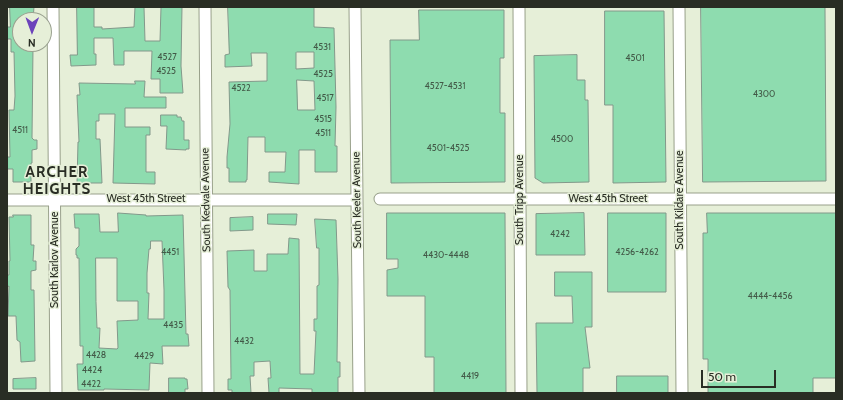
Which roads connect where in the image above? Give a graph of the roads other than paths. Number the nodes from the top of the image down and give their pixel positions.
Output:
1 (53, 7) edge
2 (205, 7) edge
3 (355, 7) edge
4 (519, 7) edge
5 (679, 7) edge
6 (206, 199) junction
7 (380, 199) dead end
8 (520, 199) junction
9 (680, 199) junction
10 (836, 199) edge
11 (7, 200) edge
12 (54, 200) junction
13 (357, 200) junction
14 (56, 393) edge
15 (208, 393) edge
16 (359, 393) edge
17 (521, 393) edge
18 (682, 393) edge

1 - 12 street, South Karlov Avenue
2 - 6 street, South Kedvale Avenue
3 - 13 street, South Keeler Avenue
4 - 8 street, South Tripp Avenue
5 - 9 street, South Kildare Avenue
6 - 12 street, West 45th Street
6 - 13 street, West 45th Street
6 - 15 street, South Kedvale Avenue
7 - 8 street, West 45th Street
8 - 9 street, West 45th Street
8 - 17 street, South Tripp Avenue
9 - 10 street, West 45th Street
9 - 18 street, South Kildare Avenue
11 - 12 street, West 45th Street
12 - 14 street, South Karlov Avenue
13 - 16 street, South Keeler Avenue

